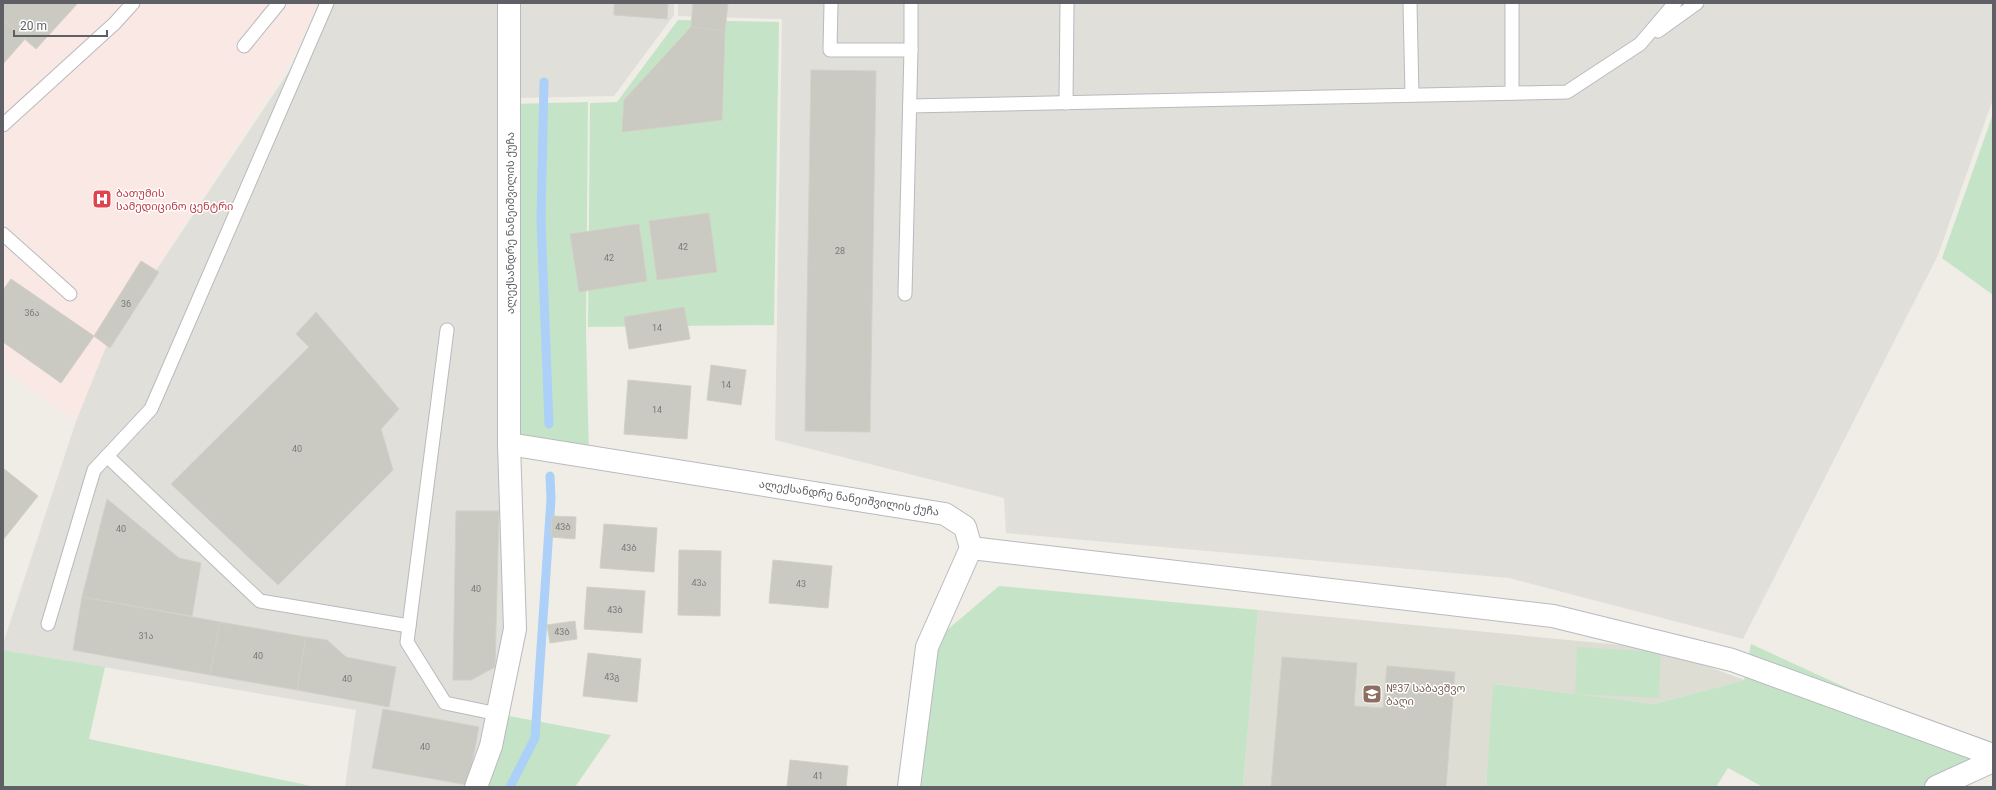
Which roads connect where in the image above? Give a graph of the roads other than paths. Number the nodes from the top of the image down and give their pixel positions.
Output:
1 (133, 3) edge
2 (279, 3) edge
3 (327, 3) edge
4 (509, 3) edge
5 (831, 3) edge
6 (911, 3) edge
7 (1067, 3) edge
8 (1410, 3) edge
9 (1512, 3) edge
10 (1675, 3) edge
11 (1697, 3) edge
12 (1640, 44) junction
13 (244, 46) dead end
14 (911, 50) junction
15 (1512, 93) junction
16 (1412, 95) junction
17 (1066, 103) junction
18 (910, 106) junction
19 (3, 125) edge
20 (3, 234) edge
21 (70, 294) dead end
22 (905, 294) dead end
23 (447, 330) dead end
24 (510, 444) junction
25 (107, 456) junction
26 (971, 548) junction
27 (48, 624) dead end
28 (409, 626) junction
29 (498, 714) junction
30 (1993, 755) edge
31 (1993, 761) edge
32 (476, 787) edge
33 (909, 787) edge
34 (1936, 787) edge

1 - 19 lane
2 - 13 lane
3 - 25 lane
4 - 24 street, ალექსანდრე ნანეიშვილის ქუჩა
5 - 14 lane
6 - 14 lane
7 - 17 lane
8 - 16 lane
9 - 15 lane
10 - 12 lane
11 - 12 lane
12 - 15 lane
14 - 18 lane
15 - 16 lane
16 - 17 lane
17 - 18 lane
18 - 22 lane
20 - 21 lane
23 - 28 lane
24 - 26 street, ალექსანდრე ნანეიშვილის ქუჩა
24 - 29 street, ალექსანდრე ნანეიშვილის ქუჩა
25 - 27 lane
25 - 28 lane
26 - 30 street
26 - 33 street
28 - 29 lane
29 - 32 street, ალექსანდრე ნანეიშვილის ქუჩა
31 - 34 street

